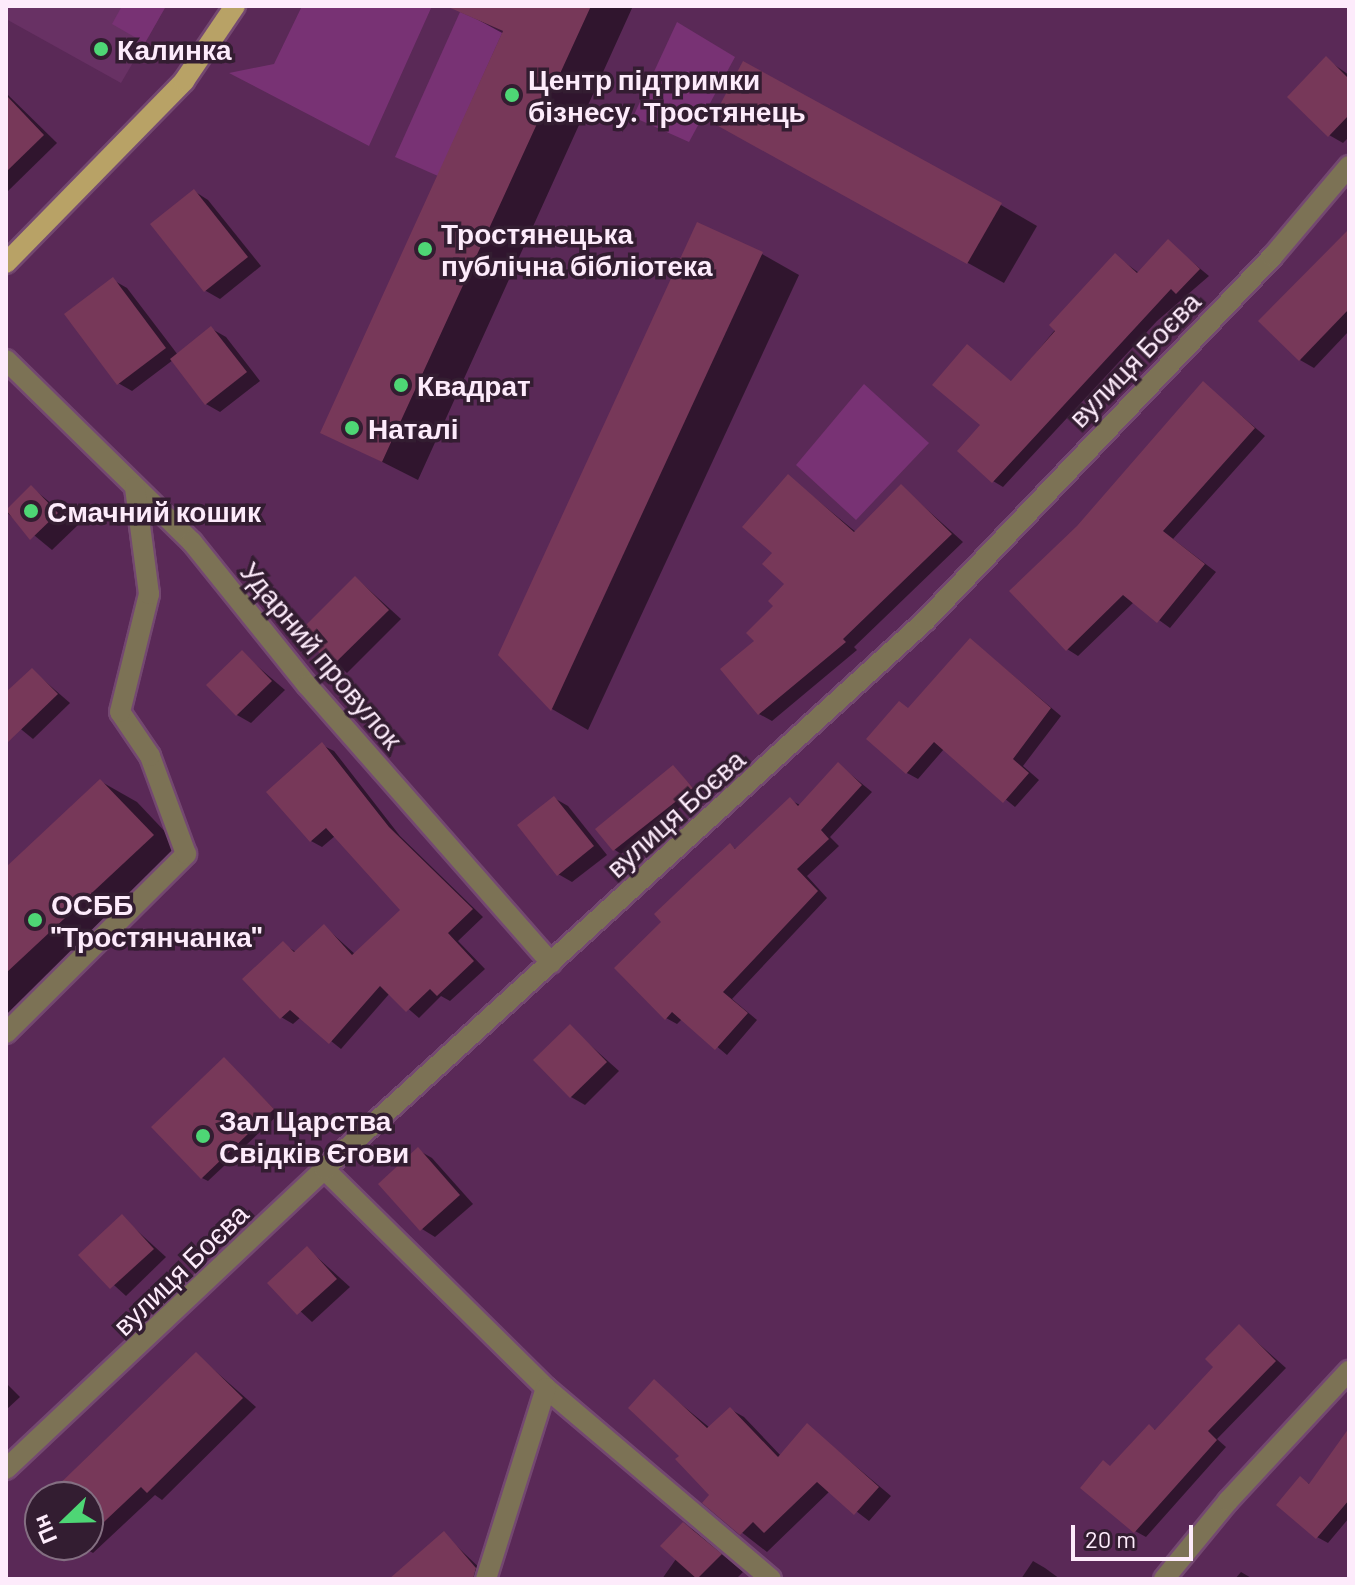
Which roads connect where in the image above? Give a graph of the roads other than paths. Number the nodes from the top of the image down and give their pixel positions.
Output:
1 (235, 6) edge
2 (1349, 166) edge
3 (6, 263) edge
4 (6, 360) edge
5 (135, 487) junction
6 (551, 963) junction
7 (6, 1033) edge
8 (324, 1169) junction
9 (1349, 1371) edge
10 (546, 1388) junction
11 (6, 1469) edge
12 (486, 1579) edge
13 (771, 1579) edge
14 (1164, 1579) edge

1 - 3 main road
2 - 6 street, вулиця Боєва
4 - 5 street, Ударний провулок
5 - 6 street, Ударний провулок
5 - 7 street
6 - 8 street, вулиця Боєва
8 - 10 street
8 - 11 street, вулиця Боєва
9 - 14 street
10 - 12 street
10 - 13 street

